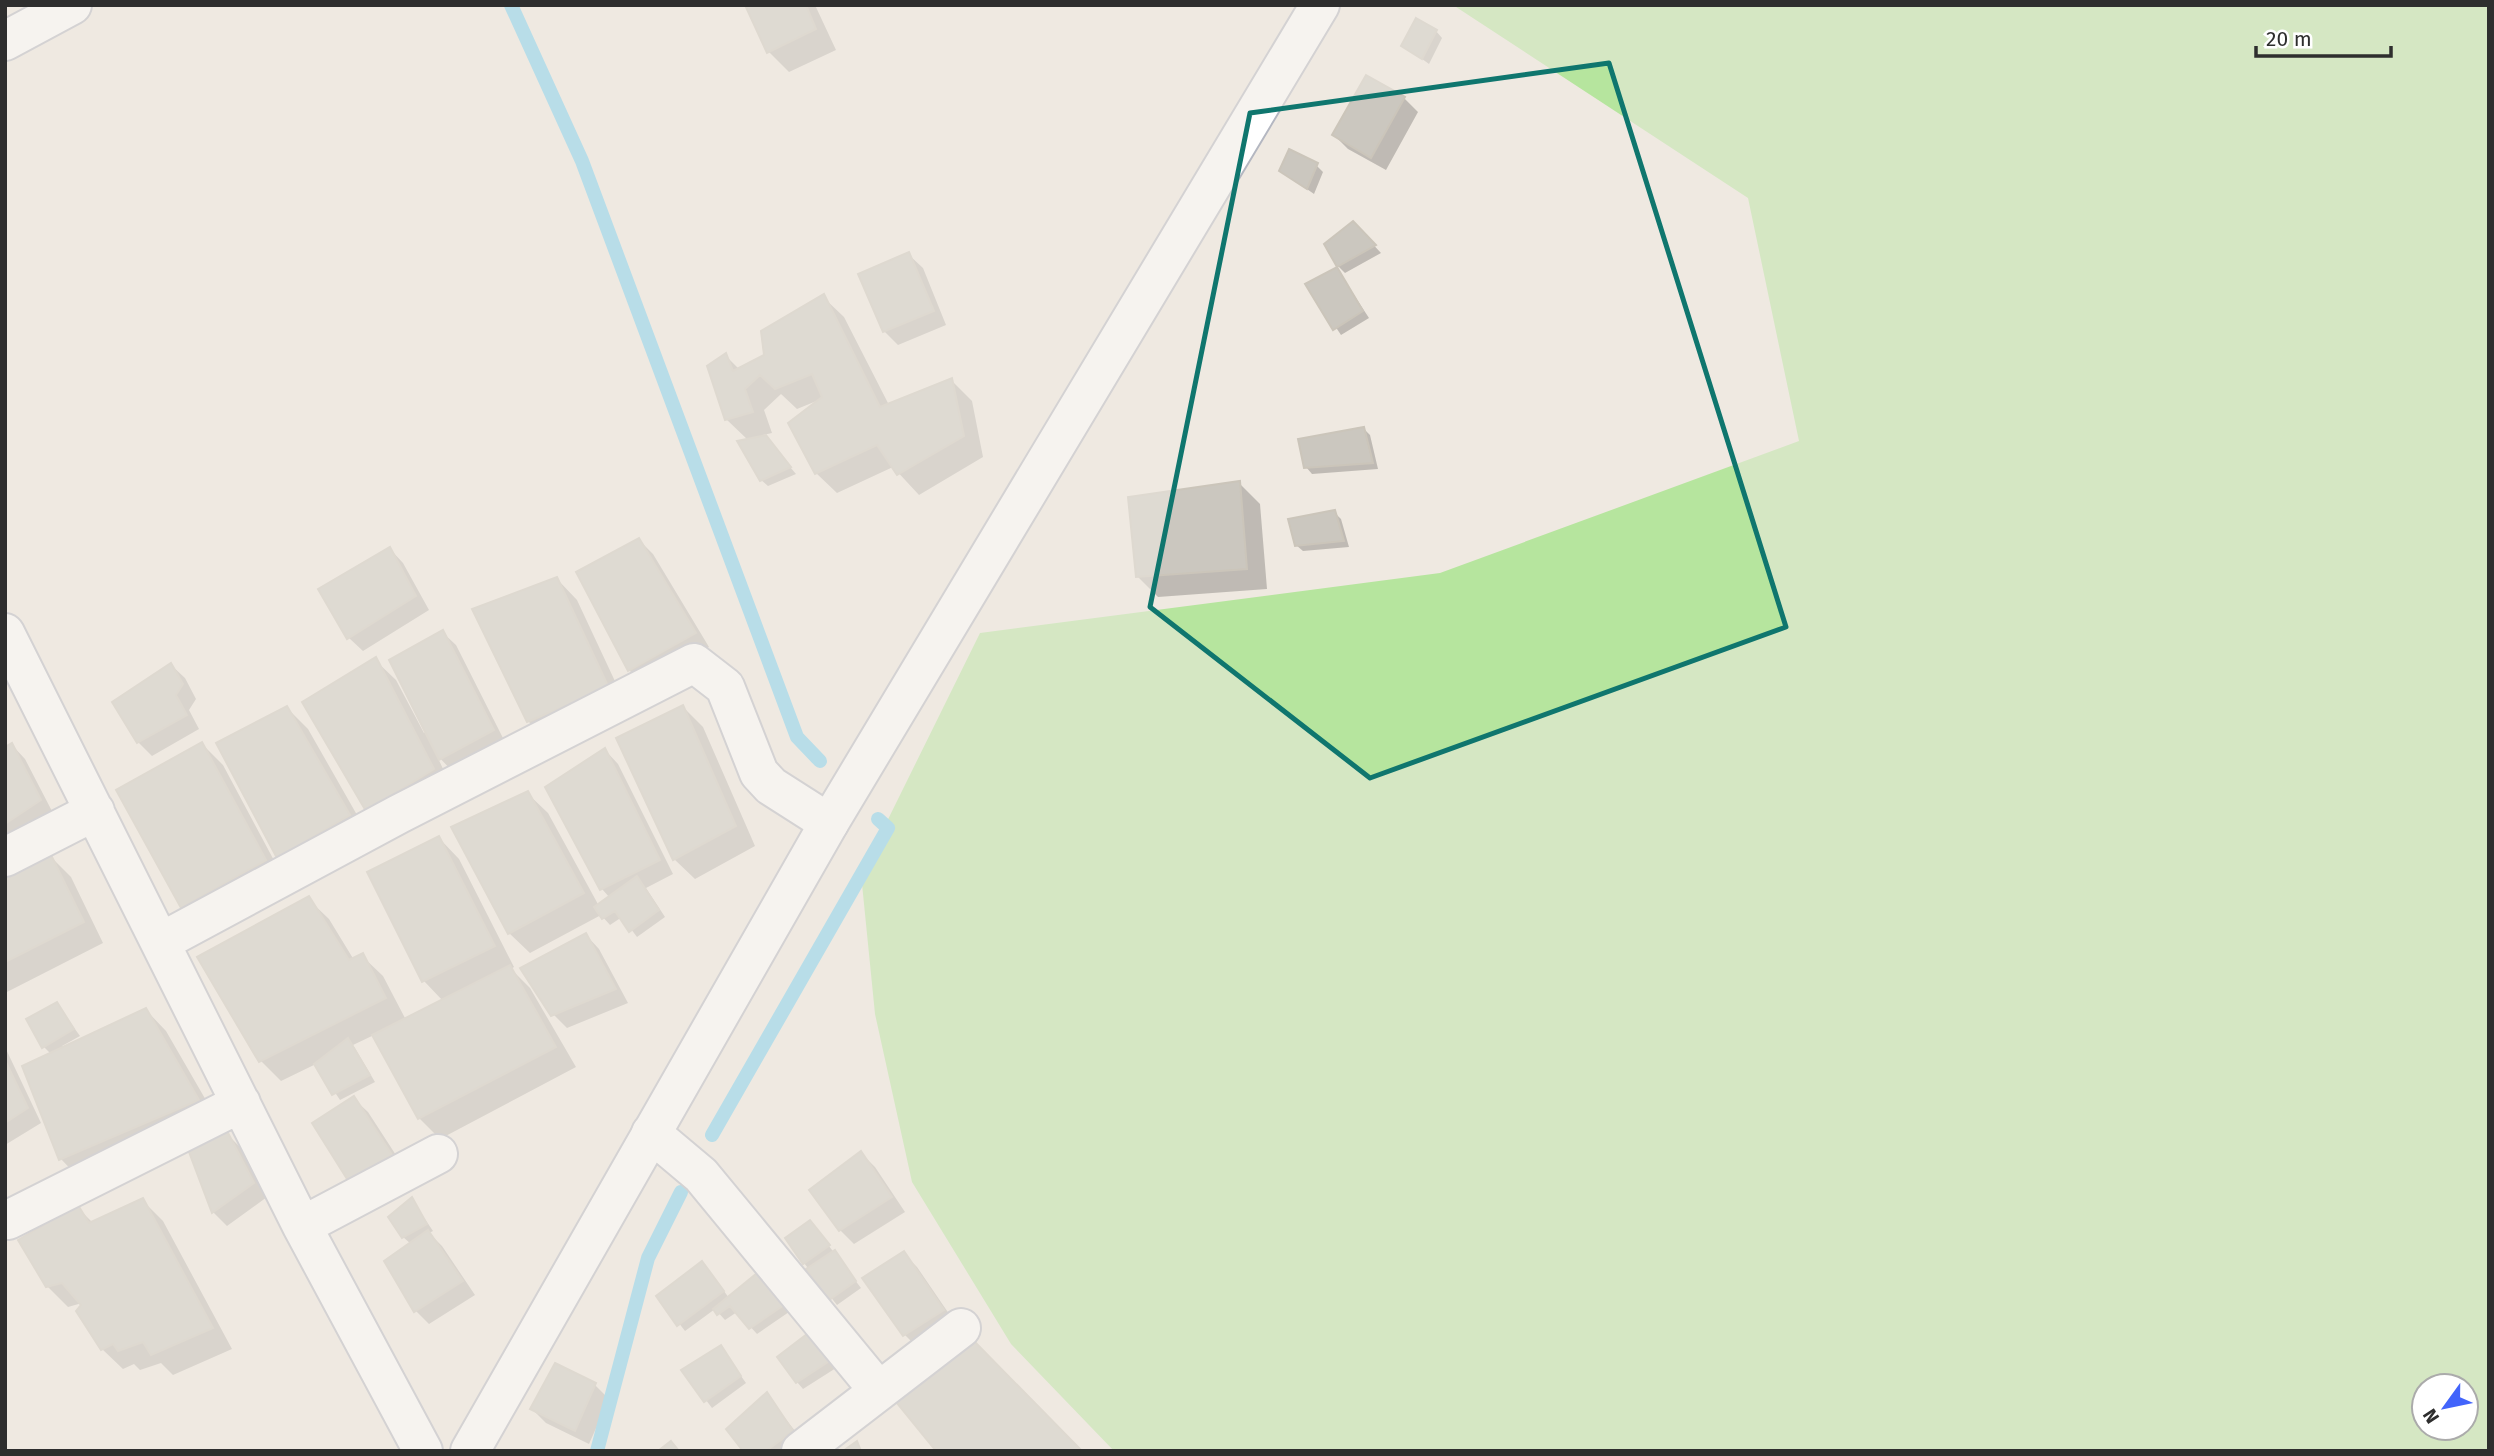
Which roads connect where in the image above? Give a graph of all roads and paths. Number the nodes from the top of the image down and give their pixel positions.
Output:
1 (72, 5) edge
2 (1320, 5) edge
3 (5, 41) edge
4 (5, 633) edge
5 (95, 811) junction
6 (829, 823) junction
7 (5, 857) edge
8 (161, 942) junction
9 (241, 1103) junction
10 (651, 1133) junction
11 (438, 1154) dead end
12 (8, 1220) dead end
13 (302, 1226) junction
14 (961, 1328) dead end
15 (879, 1391) junction
16 (423, 1451) edge
17 (470, 1451) edge
18 (801, 1451) edge

1 - 3 street
2 - 6 street
4 - 5 street
5 - 7 street
5 - 8 street
6 - 8 street
6 - 10 street
8 - 9 street
9 - 12 street
9 - 13 street
10 - 15 street
10 - 17 street
11 - 13 street
13 - 16 street
14 - 15 street
15 - 18 street

